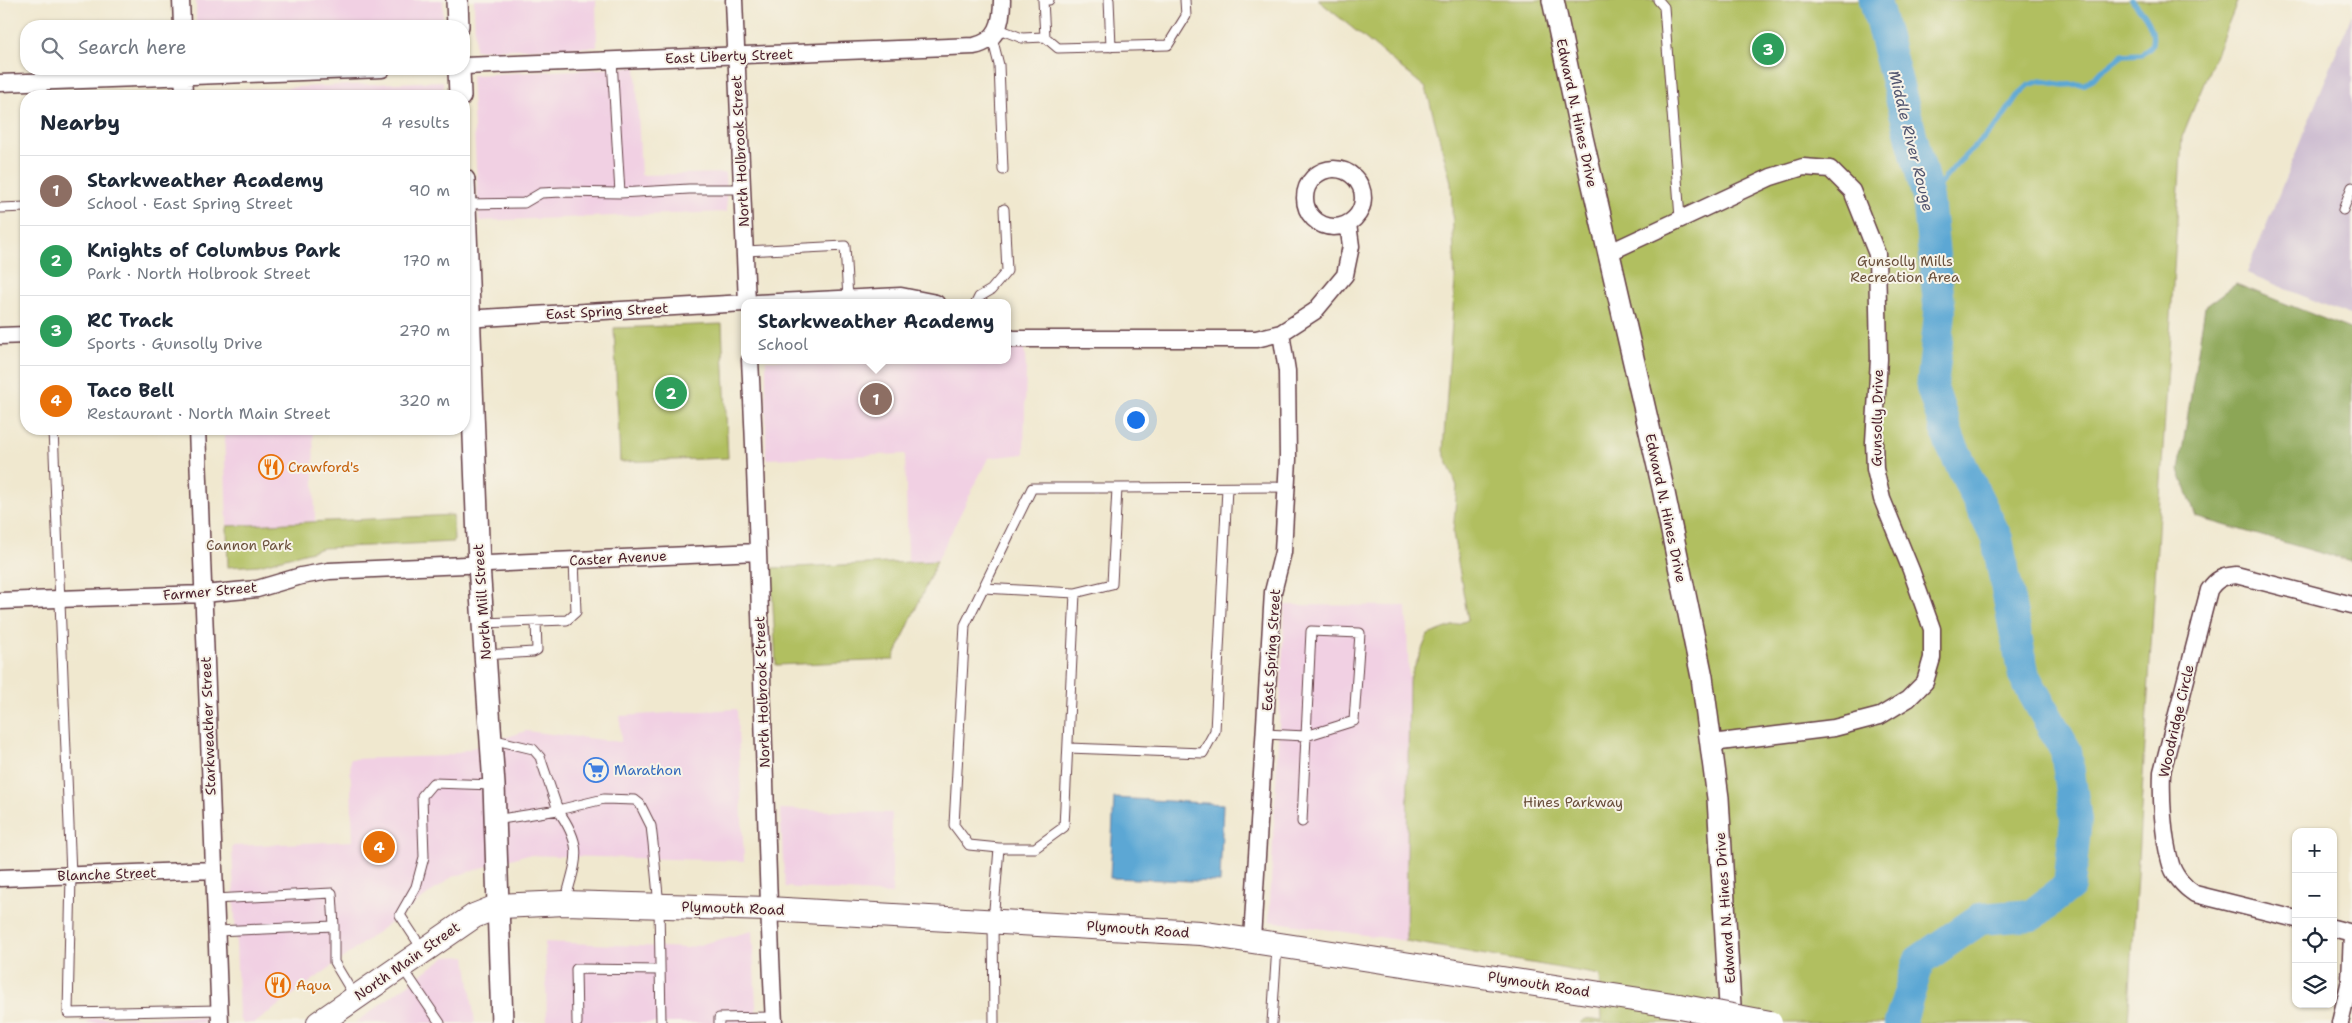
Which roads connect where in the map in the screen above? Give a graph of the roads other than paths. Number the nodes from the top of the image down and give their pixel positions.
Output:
1 (181, 0) edge
2 (457, 0) edge
3 (734, 0) edge
4 (1002, 0) edge
5 (1049, 0) edge
6 (1110, 0) edge
7 (1185, 0) edge
8 (1553, 0) edge
9 (1663, 2) edge
10 (182, 20) edge
11 (458, 20) edge
12 (995, 33) junction
13 (1045, 37) junction
14 (1111, 46) junction
15 (736, 55) junction
16 (612, 60) junction
17 (470, 66) edge
18 (165, 75) edge
19 (183, 75) edge
20 (459, 75) edge
21 (0, 83) edge
22 (42, 89) edge
23 (184, 90) edge
24 (460, 90) edge
25 (1003, 170) dead end
26 (2352, 187) edge
27 (742, 189) junction
28 (470, 192) edge
29 (620, 193) junction
30 (20, 207) edge
31 (0, 208) edge
32 (1004, 210) dead end
33 (2343, 210) dead end
34 (1680, 218) junction
35 (1348, 224) dead end
36 (745, 250) junction
37 (1608, 253) junction
38 (746, 299) edge
39 (848, 299) joint
40 (916, 299) edge
41 (978, 299) edge
42 (741, 303) edge
43 (470, 319) edge
44 (1281, 333) junction
45 (20, 335) edge
46 (0, 336) edge
47 (1011, 338) edge
48 (750, 364) edge
49 (470, 380) edge
50 (53, 435) edge
51 (197, 435) edge
52 (1117, 488) junction
53 (1227, 488) junction
54 (1286, 488) junction
55 (758, 552) junction
56 (574, 560) junction
57 (479, 565) junction
58 (983, 588) junction
59 (1075, 593) junction
60 (203, 594) junction
61 (61, 599) junction
62 (0, 601) edge
63 (2352, 605) edge
64 (536, 621) junction
65 (483, 623) junction
66 (485, 655) junction
67 (1264, 734) junction
68 (1306, 736) junction
69 (491, 739) junction
70 (1712, 743) junction
71 (1068, 748) junction
72 (494, 785) junction
73 (558, 810) junction
74 (495, 820) junction
75 (1302, 822) dead end
76 (999, 848) junction
77 (214, 870) junction
78 (71, 875) junction
79 (0, 878) edge
80 (214, 898) junction
81 (565, 903) junction
82 (499, 906) junction
83 (658, 906) junction
84 (768, 908) junction
85 (2292, 918) edge
86 (993, 922) junction
87 (334, 926) junction
88 (2337, 929) edge
89 (216, 931) junction
90 (1252, 939) junction
91 (1277, 943) junction
92 (423, 950) junction
93 (400, 965) junction
94 (660, 970) junction
95 (355, 997) junction
96 (219, 1016) edge
97 (328, 1020) edge
98 (774, 1020) edge
99 (440, 1023) edge
100 (502, 1023) edge
101 (577, 1023) edge
102 (661, 1023) edge
103 (719, 1023) edge
104 (994, 1023) edge
105 (1272, 1023) edge
106 (1731, 1023) edge
107 (1770, 1023) edge
108 (2340, 1023) edge

1 - 10 street
2 - 11 street
3 - 15 street, North Holbrook Street
4 - 12 street
5 - 13 lane
6 - 14 lane
7 - 14 lane
8 - 37 street, Edward N. Hines Drive
9 - 34 lane
12 - 13 lane
12 - 15 street, East Liberty Street
12 - 25 lane
13 - 14 lane
15 - 16 street, East Liberty Street
15 - 27 street, North Holbrook Street
16 - 17 street, East Liberty Street
16 - 29 lane
18 - 22 street
19 - 23 street
20 - 24 street
21 - 22 street
26 - 33 lane
27 - 29 lane
27 - 36 street, North Holbrook Street
28 - 29 lane
30 - 31 lane
32 - 41 lane
34 - 37 street, Gunsolly Drive
34 - 70 street, Gunsolly Drive
35 - 44 street
36 - 38 street, North Holbrook Street
36 - 39 lane
37 - 70 street, Edward N. Hines Drive
39 - 40 street
42 - 43 street, East Spring Street
44 - 47 street
44 - 54 street, East Spring Street
45 - 46 street
48 - 55 street, North Holbrook Street
49 - 57 street, North Mill Street
50 - 61 lane
51 - 60 street, Starkweather Street
52 - 53 lane
52 - 58 lane
52 - 59 lane
53 - 54 lane
53 - 71 lane
54 - 67 street, East Spring Street
55 - 56 street, Caster Avenue
55 - 84 street, North Holbrook Street
56 - 57 street, Caster Avenue
56 - 64 lane
57 - 60 street, Farmer Street
57 - 65 street, North Mill Street
58 - 59 lane
58 - 76 lane
59 - 71 lane
60 - 61 street, Farmer Street
60 - 77 street, Starkweather Street
61 - 62 street, Farmer Street
61 - 78 lane
63 - 85 street, Woodridge Circle
64 - 65 lane
64 - 66 lane
65 - 66 street, North Mill Street
66 - 69 street, North Mill Street
67 - 68 lane
67 - 90 street, East Spring Street
68 - 68 lane
68 - 75 lane
69 - 72 street, North Mill Street
69 - 73 lane
70 - 106 street, Edward N. Hines Drive
71 - 76 lane
72 - 74 street, North Mill Street
72 - 92 lane
73 - 74 lane
73 - 81 lane
73 - 83 lane
74 - 82 street, North Mill Street
76 - 86 lane
77 - 78 street, Blanche Street
77 - 80 street, Starkweather Street
78 - 79 street, Blanche Street
78 - 96 lane
80 - 87 lane
80 - 89 street, Starkweather Street
81 - 82 main road, Plymouth Road
81 - 83 main road, Plymouth Road
82 - 92 main road, North Main Street
82 - 100 street, North Mill Street
83 - 84 main road, Plymouth Road
83 - 94 lane
84 - 86 main road, Plymouth Road
84 - 98 street, North Holbrook Street
86 - 90 main road, Plymouth Road
86 - 104 lane
87 - 89 lane
87 - 95 lane
88 - 108 street
89 - 96 street, Starkweather Street
90 - 91 main road, Plymouth Road
91 - 105 lane
91 - 107 main road, Plymouth Road, bridge
92 - 93 main road, North Main Street
93 - 95 main road, North Main Street
93 - 99 lane
94 - 101 lane
94 - 102 lane
95 - 97 main road, North Main Street
98 - 103 lane

